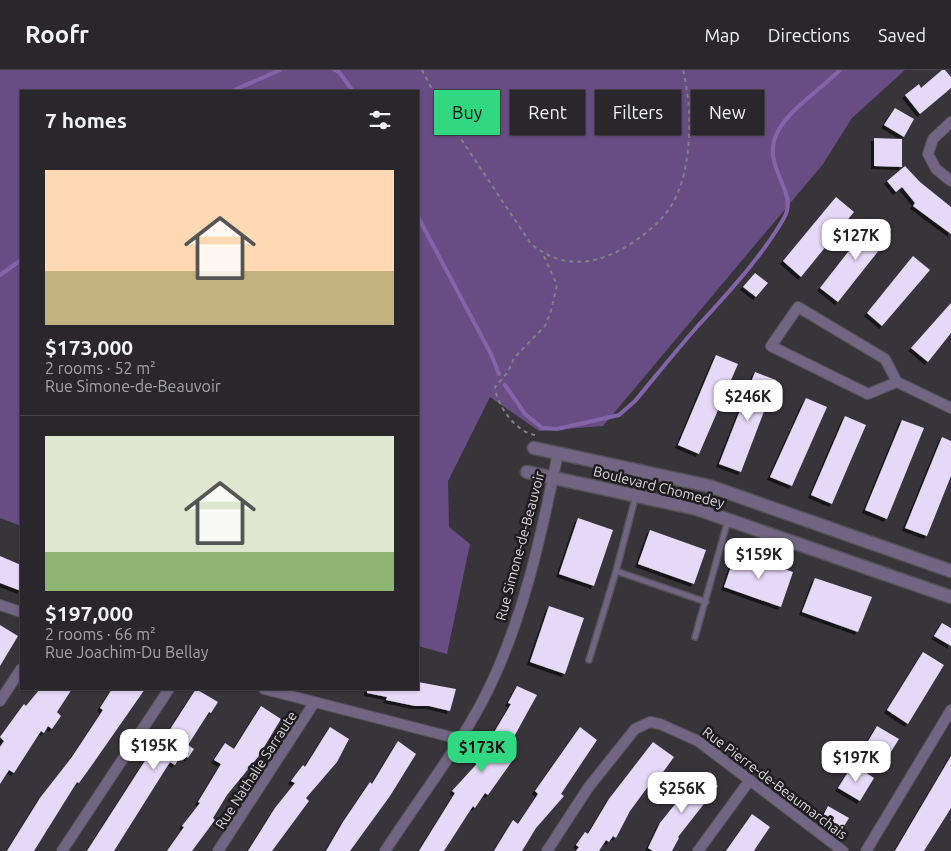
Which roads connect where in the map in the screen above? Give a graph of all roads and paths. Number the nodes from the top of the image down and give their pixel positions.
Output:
1 (422, 70) edge
2 (683, 70) edge
3 (951, 122) edge
4 (951, 181) edge
5 (543, 253) junction
6 (897, 382) junction
7 (951, 408) edge
8 (540, 436) dead end
9 (534, 448) dead end
10 (558, 453) junction
11 (527, 472) dead end
12 (553, 477) junction
13 (636, 494) junction
14 (728, 520) junction
15 (616, 571) junction
16 (951, 571) edge
17 (951, 597) edge
18 (706, 602) junction
19 (0, 604) edge
20 (20, 612) edge
21 (695, 637) dead end
22 (589, 660) dead end
23 (20, 671) edge
24 (168, 690) edge
25 (268, 690) edge
26 (0, 701) edge
27 (314, 703) junction
28 (951, 710) edge
29 (459, 739) junction
30 (750, 780) junction
31 (62, 851) edge
32 (218, 851) edge
33 (385, 851) edge
34 (547, 851) edge
35 (698, 851) edge
36 (844, 851) edge
37 (866, 851) edge

1 - 5 path
2 - 5 path
3 - 4 street
5 - 8 path
6 - 6 street
6 - 7 street
9 - 10 street, Boulevard Chomedey
10 - 12 street, Rue Simone-de-Beauvoir
10 - 16 street, Boulevard Chomedey
11 - 12 street, Boulevard Chomedey
12 - 13 street, Boulevard Chomedey
12 - 29 street, Rue Simone-de-Beauvoir
13 - 14 street, Boulevard Chomedey
13 - 15 lane
14 - 17 street, Boulevard Chomedey
14 - 18 lane
15 - 18 lane
15 - 22 lane
18 - 21 lane
19 - 20 street
23 - 26 street
24 - 31 street
25 - 27 street
27 - 29 street
27 - 32 street, Rue Nathalie Sarraute
28 - 37 street
29 - 33 street, Rue Simone-de-Beauvoir
30 - 34 street, Rue Pierre-de-Beaumarchais
30 - 35 street
30 - 36 street, Rue Pierre-de-Beaumarchais

